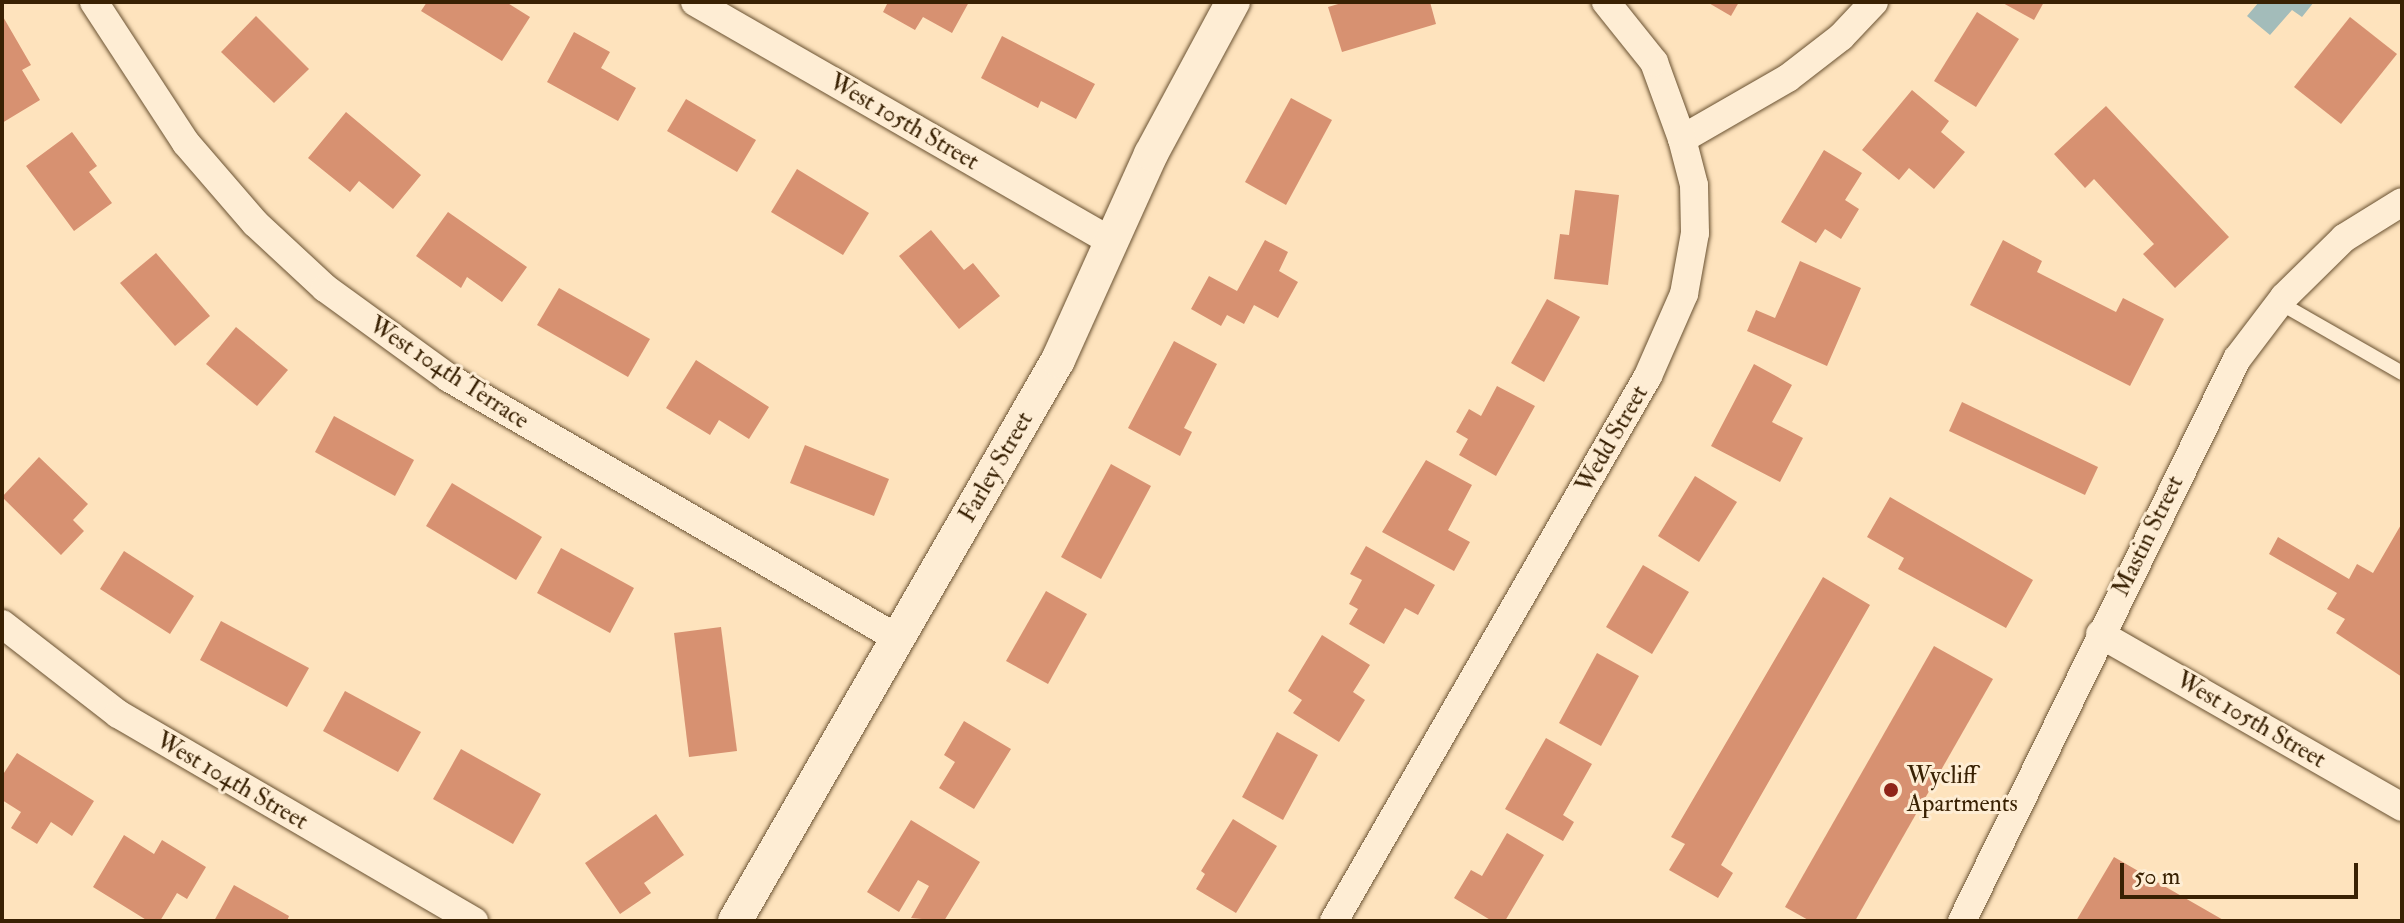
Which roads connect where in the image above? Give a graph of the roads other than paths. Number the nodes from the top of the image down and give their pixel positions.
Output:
1 (94, 2) edge
2 (695, 2) edge
3 (1233, 2) edge
4 (1606, 2) edge
5 (1874, 2) edge
6 (1682, 139) junction
7 (2402, 202) edge
8 (1112, 242) junction
9 (2280, 303) junction
10 (2402, 373) edge
11 (2, 624) edge
12 (2100, 634) junction
13 (897, 638) junction
14 (2402, 807) edge
15 (474, 921) edge
16 (735, 921) edge
17 (1334, 921) edge
18 (1962, 921) edge

1 - 13 street, West 104th Terrace
2 - 8 street, West 105th Street
3 - 8 street, Farley Street
4 - 6 street, Wedd Street
5 - 6 street
6 - 17 street, Wedd Street
7 - 9 street, Mastin Street
8 - 13 street, Farley Street
9 - 10 lane
9 - 12 street, Mastin Street
11 - 15 street, West 104th Street
12 - 14 street, West 105th Street
12 - 18 street, Mastin Street
13 - 16 street, Farley Street

